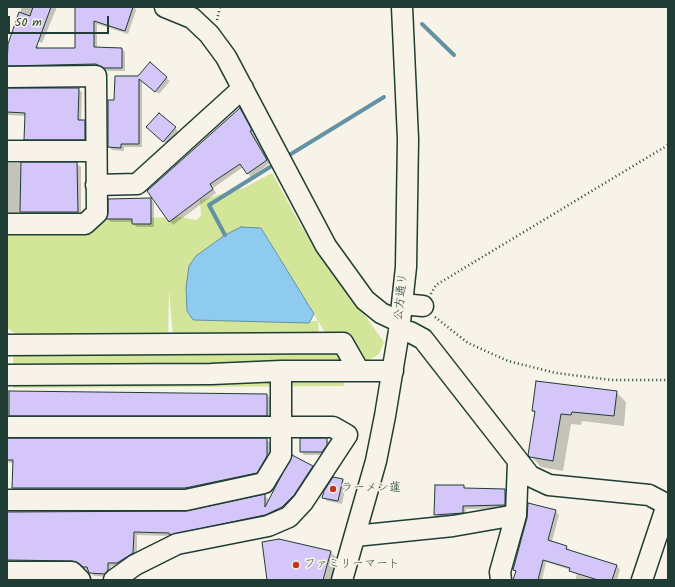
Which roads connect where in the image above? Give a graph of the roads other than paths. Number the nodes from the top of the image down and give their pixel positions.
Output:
1 (166, 7) edge
2 (402, 7) edge
3 (7, 77) edge
4 (243, 88) junction
5 (7, 151) edge
6 (96, 152) junction
7 (96, 185) junction
8 (7, 224) edge
9 (422, 306) road end
10 (400, 319) junction
11 (7, 345) edge
12 (281, 371) junction
13 (359, 371) junction
14 (393, 371) junction
15 (7, 375) edge
16 (7, 427) edge
17 (281, 427) junction
18 (518, 462) junction
19 (7, 500) edge
20 (667, 505) edge
21 (516, 515) junction
22 (355, 536) junction
23 (7, 572) edge
24 (80, 580) edge
25 (114, 580) edge
26 (342, 580) edge
27 (501, 580) edge
28 (642, 580) edge

1 - 4 street
2 - 10 street, 公方通り
3 - 6 street
4 - 7 street
4 - 10 street
5 - 6 street
6 - 7 street
7 - 8 street
9 - 10 street
10 - 14 street, 公方通り
10 - 18 street
11 - 13 street
12 - 13 street
12 - 15 street
12 - 17 street
13 - 14 street
14 - 22 street, 公方通り
16 - 17 street
17 - 19 street
17 - 25 street
18 - 20 street
18 - 21 street
20 - 28 street
21 - 22 street
21 - 27 street
22 - 26 street, 公方通り
23 - 24 street

